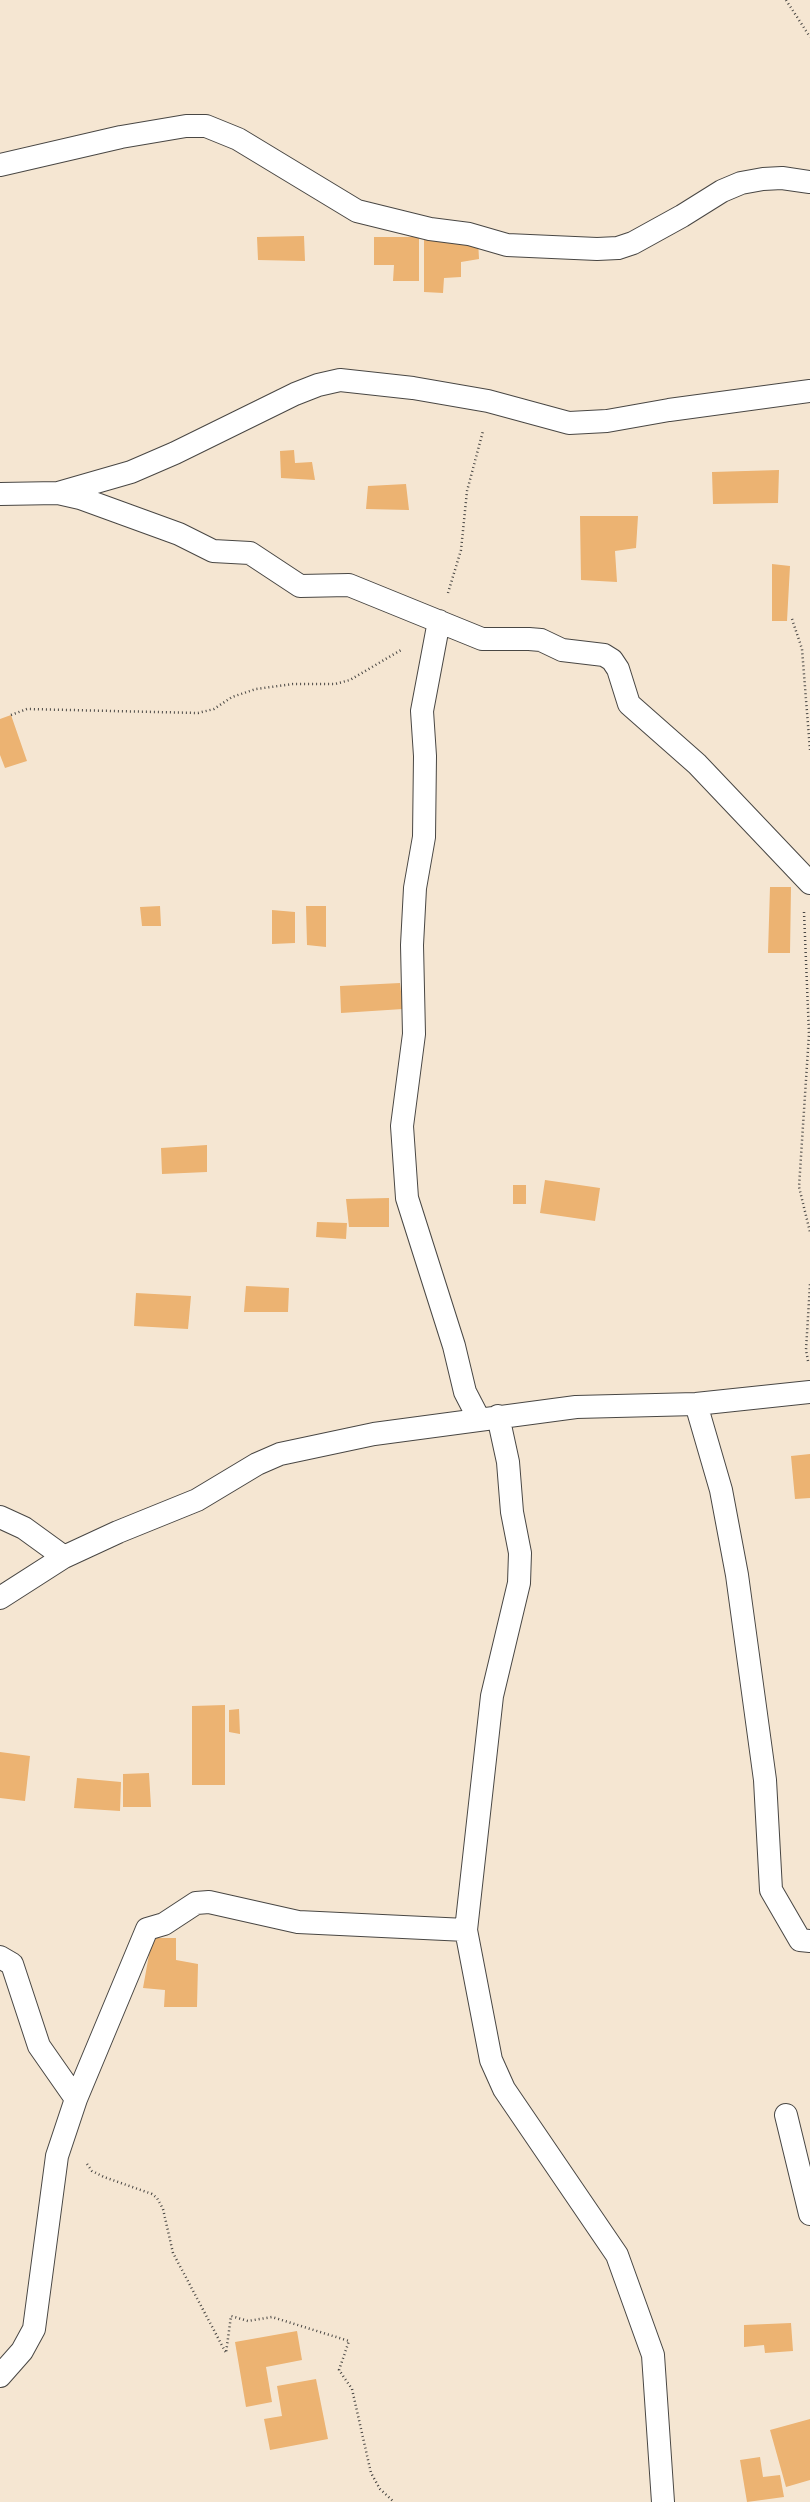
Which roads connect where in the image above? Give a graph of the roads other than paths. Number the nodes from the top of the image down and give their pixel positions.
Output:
1 (0, 165) edge
2 (810, 182) edge
3 (810, 391) edge
4 (58, 493) junction
5 (0, 494) edge
6 (439, 621) junction
7 (806, 879) edge
8 (810, 1392) edge
9 (696, 1404) junction
10 (488, 1418) junction
11 (0, 1517) edge
12 (64, 1557) junction
13 (0, 1598) edge
14 (466, 1930) junction
15 (810, 1941) edge
16 (0, 1957) edge
17 (76, 2099) junction
18 (786, 2115) dead end
19 (810, 2214) edge
20 (0, 2376) edge
21 (663, 2502) edge

1 - 2 street
3 - 4 street
4 - 5 street
4 - 6 street
6 - 7 street
6 - 10 street
8 - 9 street
9 - 10 street
9 - 15 street
10 - 12 street
10 - 14 street
11 - 12 street
12 - 13 street
14 - 17 street
14 - 21 street
16 - 17 street
17 - 20 street
18 - 19 street

